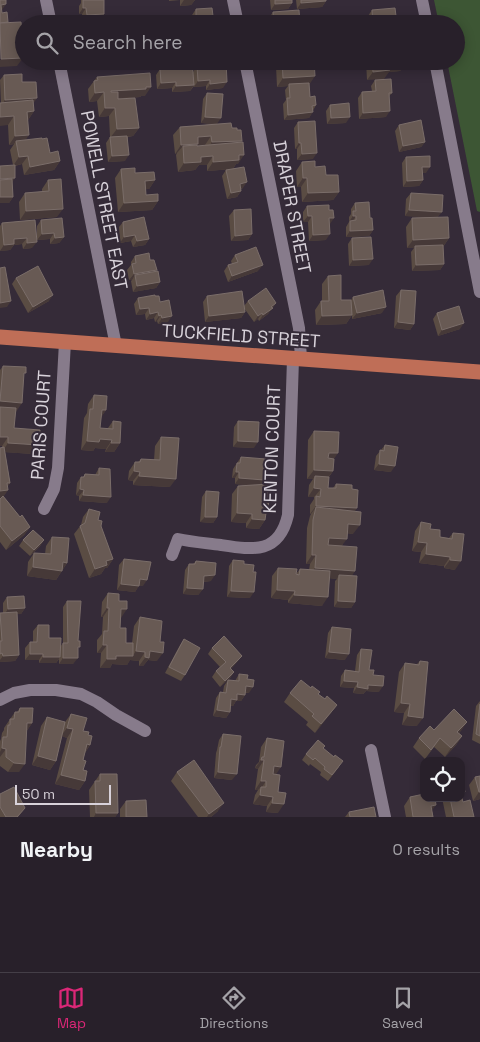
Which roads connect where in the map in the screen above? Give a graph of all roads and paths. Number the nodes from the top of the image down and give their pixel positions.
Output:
1 (46, 0) edge
2 (233, 0) edge
3 (422, 0) edge
4 (49, 15) edge
5 (236, 15) edge
6 (425, 15) edge
7 (61, 70) edge
8 (247, 70) edge
9 (437, 70) edge
10 (476, 242) edge
11 (480, 292) edge
12 (0, 337) edge
13 (65, 342) junction
14 (116, 346) junction
15 (297, 359) junction
16 (480, 372) edge
17 (44, 509) dead end
18 (172, 555) dead end
19 (0, 700) edge
20 (146, 731) dead end
21 (371, 750) dead end
22 (385, 817) edge

1 - 4 street
2 - 5 street
3 - 6 street
7 - 14 street, POWELL STREET EAST
8 - 15 street, DRAPER STREET
9 - 10 street
10 - 11 street
12 - 13 main road, TUCKFIELD STREET
13 - 14 main road, TUCKFIELD STREET
13 - 17 street, PARIS COURT
14 - 15 main road, TUCKFIELD STREET
15 - 16 main road, TUCKFIELD STREET
15 - 18 street, KENTON COURT
19 - 20 street
21 - 22 street

